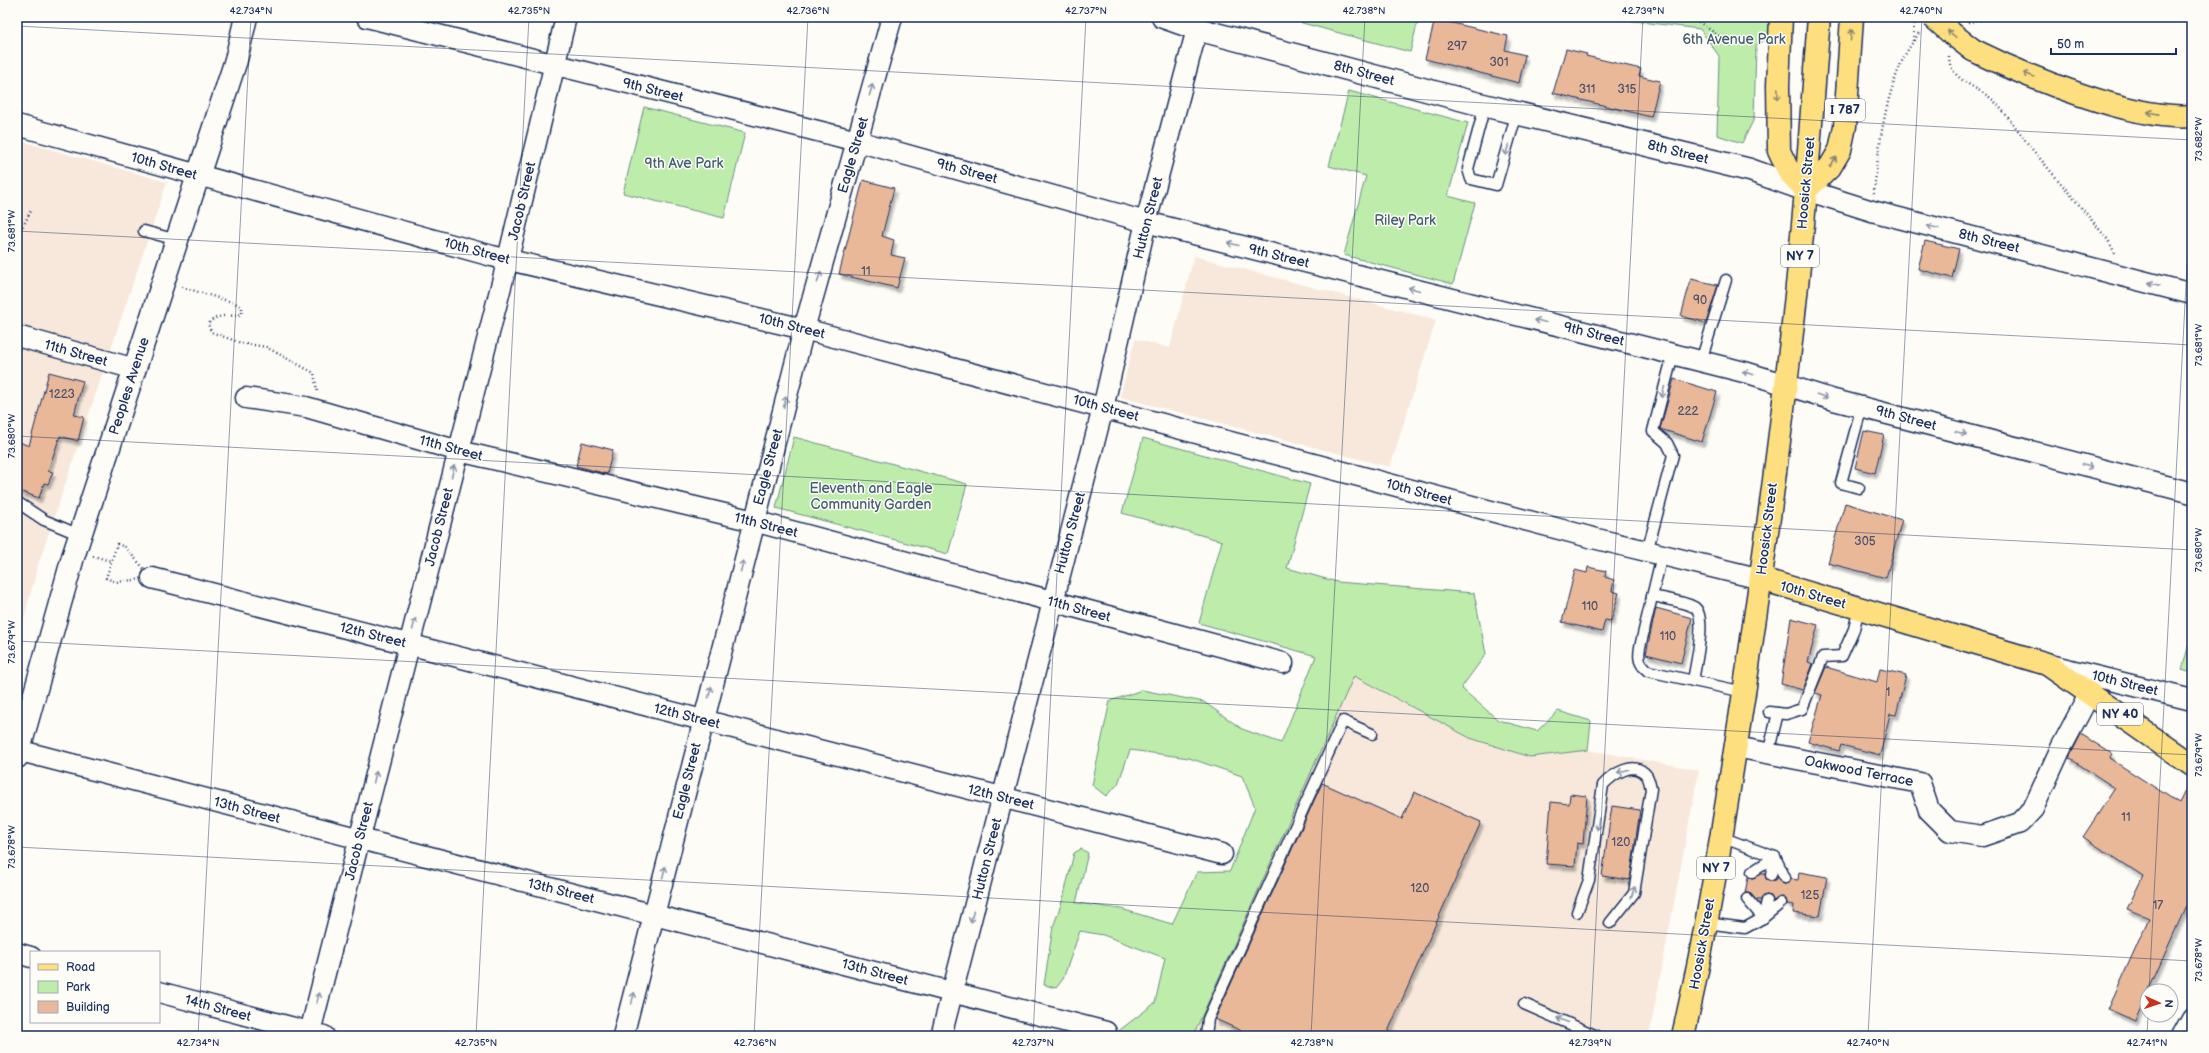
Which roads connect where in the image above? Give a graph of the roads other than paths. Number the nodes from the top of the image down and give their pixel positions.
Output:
1 (246, 17) edge
2 (367, 17) edge
3 (566, 17) edge
4 (892, 17) edge
5 (1162, 17) edge
6 (1781, 17) edge
7 (1819, 17) edge
8 (1852, 17) edge
9 (1923, 22) edge
10 (1197, 29) junction
11 (554, 66) junction
12 (1485, 105) junction
13 (1517, 113) junction
14 (2192, 116) edge
15 (17, 125) edge
16 (857, 141) junction
17 (197, 175) junction
18 (1806, 190) junction
19 (1146, 222) junction
20 (144, 231) dead end
21 (177, 240) junction
22 (508, 260) junction
23 (1726, 280) dead end
24 (2192, 294) edge
25 (804, 329) junction
26 (17, 336) edge
27 (1673, 354) junction
28 (1701, 361) junction
29 (135, 369) junction
30 (1785, 384) junction
31 (246, 398) dead end
32 (1862, 406) junction
33 (1103, 408) junction
34 (458, 451) junction
35 (1859, 488) dead end
36 (2192, 493) edge
37 (17, 502) edge
38 (754, 521) junction
39 (80, 535) junction
40 (1655, 553) junction
41 (152, 578) dead end
42 (1761, 579) junction
43 (1652, 596) junction
44 (1052, 602) junction
45 (1859, 608) junction
46 (409, 644) junction
47 (1283, 663) dead end
48 (2047, 664) junction
49 (1693, 681) junction
50 (1744, 692) junction
51 (2090, 693) junction
52 (2192, 700) edge
53 (702, 720) junction
54 (1372, 734) dead end
55 (1736, 748) junction
56 (18, 753) edge
57 (1768, 754) junction
58 (2192, 765) edge
59 (1003, 798) junction
60 (1721, 837) junction
61 (359, 840) junction
62 (1222, 854) dead end
63 (1775, 857) junction
64 (1752, 872) dead end
65 (1771, 875) dead end
66 (1785, 878) dead end
67 (1747, 898) dead end
68 (1767, 901) dead end
69 (1781, 903) dead end
70 (1577, 912) dead end
71 (654, 914) junction
72 (1763, 918) junction
73 (1610, 923) dead end
74 (1706, 923) junction
75 (17, 953) edge
76 (30, 957) edge
77 (160, 992) edge
78 (953, 992) junction
79 (1524, 1004) dead end
80 (2192, 1018) edge
81 (1106, 1032) dead end
82 (314, 1035) edge
83 (623, 1036) edge
84 (941, 1036) edge
85 (1206, 1036) edge
86 (1597, 1036) edge
87 (1683, 1036) edge
88 (2182, 1036) edge

1 - 17 street, Peoples Avenue
2 - 11 street, 9th Street
3 - 11 street, Jacob Street
16 -> 4 street, Eagle Street
5 - 10 street, 8th Street
6 -> 18 main road
7 - 18 main road, Hoosick Street
18 -> 8 main road, I 787
14 -> 9 main road, bridge
10 - 12 street, 8th Street
10 - 19 street, Hutton Street
11 - 16 street, 9th Street
11 - 22 street, Jacob Street
12 - 13 street, 8th Street
13 -> 12 lane
13 - 18 street, 8th Street
15 - 17 street, 10th Street
16 - 19 street, 9th Street
25 -> 16 street, Eagle Street
17 - 21 street, Peoples Avenue
17 - 22 street, 10th Street
24 -> 18 street, 8th Street
18 - 30 main road, Hoosick Street / NY 7
27 -> 19 street, 9th Street
19 - 33 street, Hutton Street
20 - 21 lane
21 - 29 street, Peoples Avenue
22 - 25 street, 10th Street
22 - 34 street, Jacob Street
23 - 28 lane
25 - 33 street, 10th Street
38 -> 25 street, Eagle Street
26 - 29 street, 11th Street
27 - 28 street, 9th Street
27 -> 40 lane
30 -> 28 street, 9th Street
29 - 39 street, Peoples Avenue
30 -> 32 street, 9th Street
30 - 42 main road, Hoosick Street / NY 7
31 - 34 street, 11th Street
32 - 35 lane
32 -> 36 street, 9th Street
33 - 40 street, 10th Street
33 - 44 street, Hutton Street
34 - 38 street, 11th Street
46 -> 34 street, Jacob Street
37 - 39 lane
38 - 44 street, 11th Street
53 -> 38 street, Eagle Street
39 - 56 street, Peoples Avenue
40 - 42 street, 10th Street
40 - 43 lane
41 - 46 street, 12th Street
42 - 45 main road, 10th Street / NY 40
42 - 50 main road, Hoosick Street / NY 7
43 - 49 lane
43 - 49 lane
44 - 47 street, 11th Street
44 - 59 street, Hutton Street
45 - 48 main road, 10th Street / NY 40
45 - 57 lane
46 - 53 street, 12th Street
61 -> 46 street, Jacob Street
48 - 51 main road, NY 40
48 - 52 street, 10th Street
49 - 50 lane
50 - 55 main road, Hoosick Street / NY 7
51 - 57 street, Oakwood Terrace
51 - 58 main road, NY 40
53 - 59 street, 12th Street
71 -> 53 street, Eagle Street
54 - 85 lane
55 - 57 street, Oakwood Terrace
55 - 60 main road, Hoosick Street / NY 7
56 - 61 street, 13th Street
59 - 62 street, 12th Street
59 -> 78 street, Hutton Street
60 - 63 lane
60 - 74 main road, Hoosick Street / NY 7
61 - 71 street, 13th Street
82 -> 61 street, Jacob Street
63 - 64 lane
63 - 65 lane
63 - 66 lane
67 - 72 lane
68 - 72 lane
69 - 72 lane
73 -> 70 lane
71 - 78 street, 13th Street
83 -> 71 street, Eagle Street
72 - 74 lane
74 - 87 main road, Hoosick Street / NY 7
75 - 76 street
77 - 82 street, 14th Street
78 - 81 street, 13th Street
78 - 84 street, Hutton Street
86 -> 79 lane
80 - 88 street

